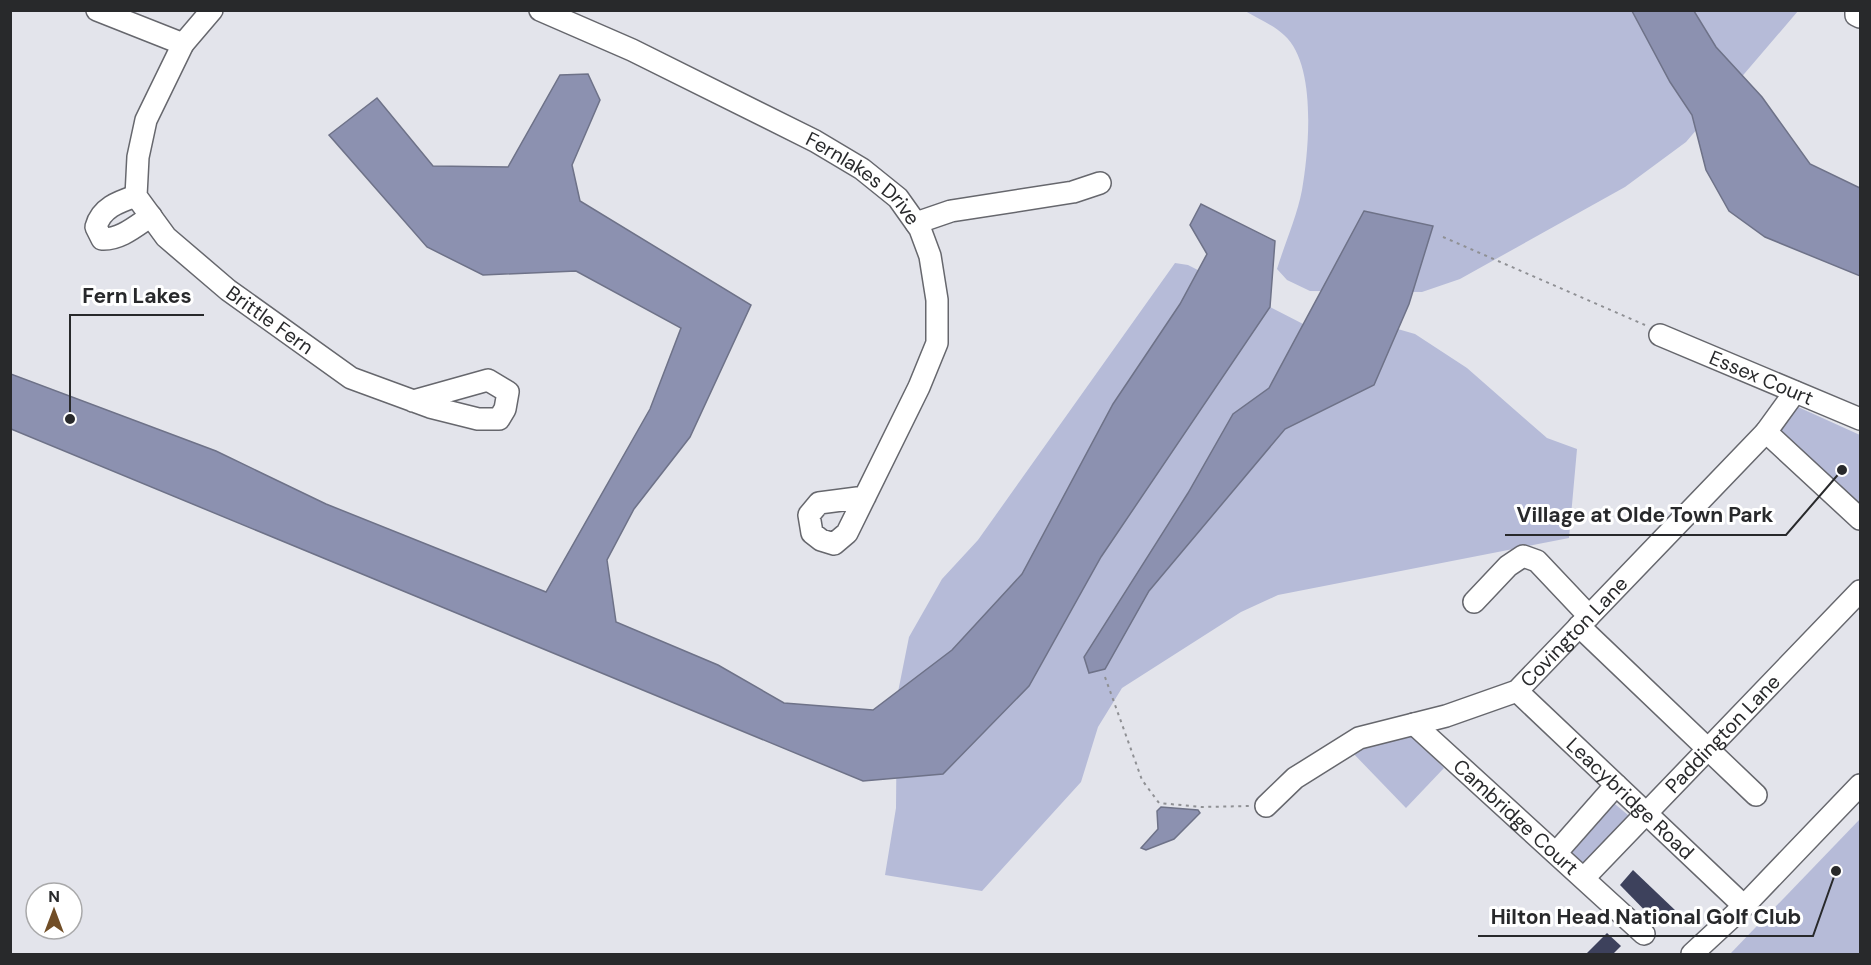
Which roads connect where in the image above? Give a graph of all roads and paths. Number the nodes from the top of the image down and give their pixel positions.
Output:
1 (97, 10) edge
2 (212, 10) edge
3 (540, 10) edge
4 (1856, 10) edge
5 (1860, 17) edge
6 (183, 44) junction
7 (1100, 183) dead end
8 (136, 196) junction
9 (151, 216) junction
10 (916, 223) junction
11 (1443, 237) dead end
12 (1660, 335) joint
13 (1795, 392) junction
14 (413, 401) dead end
15 (1860, 419) edge
16 (1766, 432) junction
17 (864, 497) dead end
18 (1860, 519) edge
19 (1860, 591) edge
20 (1474, 602) dead end
21 (1584, 621) junction
22 (1105, 677) dead end
23 (1517, 691) junction
24 (1414, 724) junction
25 (1708, 749) junction
26 (1616, 785) junction
27 (1860, 785) edge
28 (1756, 795) dead end
29 (1266, 806) joint
30 (1646, 813) junction
31 (1556, 853) junction
32 (1584, 878) junction
33 (1744, 906) junction
34 (1644, 934) dead end
35 (1692, 954) edge

1 - 6 street
2 - 6 street
3 - 10 street, Fernlakes Drive
4 - 5 street
6 - 8 street
7 - 10 street
8 - 9 street, Brittle Fern
8 - 9 street
9 - 14 street, Brittle Fern
10 - 17 street, Fernlakes Drive
11 - 12 path
12 - 13 street, Essex Court
13 - 15 street, Essex Court
13 - 16 street, Covington Lane
16 - 18 street
16 - 21 street, Covington Lane
19 - 25 street, Paddington Lane
20 - 21 street
21 - 23 street, Covington Lane
21 - 25 street
22 - 29 path
23 - 24 street, Covington Lane
23 - 26 street, Leacybridge Road
24 - 29 street, Covington Lane
24 - 31 street, Cambridge Court
25 - 28 street
25 - 30 street, Paddington Lane
26 - 30 street, Leacybridge Road
26 - 31 street
27 - 33 street
30 - 32 street, Paddington Lane
30 - 33 street, Leacybridge Road
31 - 32 street, Cambridge Court
32 - 34 street, Cambridge Court
33 - 35 street

